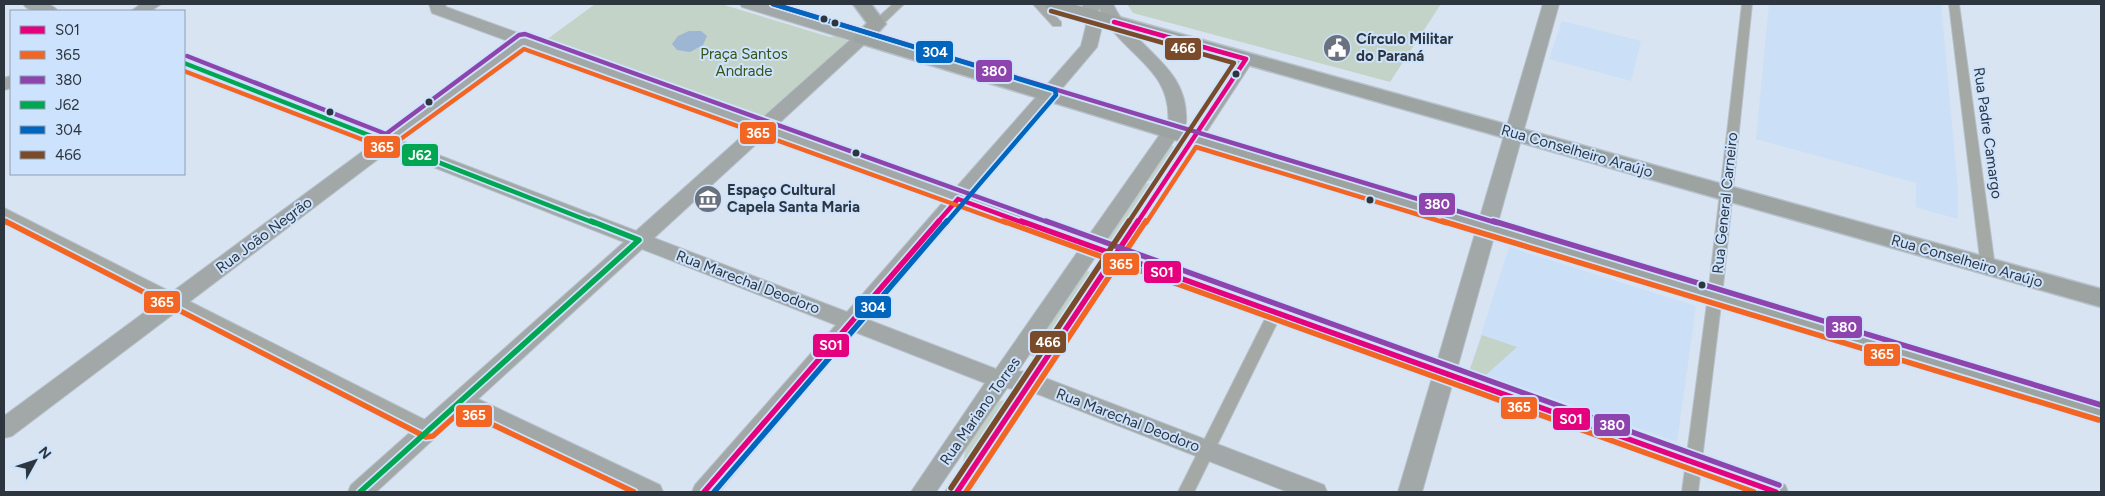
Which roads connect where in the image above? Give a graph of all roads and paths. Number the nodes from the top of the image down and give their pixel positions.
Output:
1 (31, 4) edge
2 (153, 4) edge
3 (748, 4) edge
4 (862, 4) edge
5 (899, 4) edge
6 (1038, 4) edge
7 (1053, 4) edge
8 (1106, 4) edge
9 (1551, 4) edge
10 (1954, 4) edge
11 (1745, 5) edge
12 (437, 7) edge
13 (1091, 9) edge
14 (47, 10) edge
15 (141, 10) edge
16 (877, 24) junction
17 (1057, 24) dead end
18 (1126, 27) junction
19 (862, 38) junction
20 (523, 41) junction
21 (1089, 47) junction
22 (1246, 59) junction
23 (185, 63) edge
24 (1049, 94) junction
25 (1215, 105) junction
26 (1175, 124) junction
27 (762, 128) junction
28 (1514, 134) junction
29 (1193, 138) junction
30 (388, 142) junction
31 (1167, 176) junction
32 (1136, 183) junction
33 (1725, 193) junction
34 (958, 199) junction
35 (4, 213) edge
36 (1487, 226) junction
37 (639, 240) junction
38 (1092, 247) junction
39 (1115, 254) junction
40 (1988, 267) junction
41 (1715, 296) junction
42 (2101, 298) edge
43 (175, 301) junction
44 (1274, 312) junction
45 (851, 322) junction
46 (1444, 373) junction
47 (1000, 380) junction
48 (1031, 382) junction
49 (461, 401) junction
50 (2101, 413) edge
51 (4, 428) edge
52 (967, 429) junction
53 (429, 430) junction
54 (1207, 450) junction
55 (1694, 463) junction
56 (360, 492) edge
57 (650, 492) edge
58 (704, 492) edge
59 (924, 492) edge
60 (952, 492) edge
61 (957, 492) edge
62 (1186, 492) edge
63 (1315, 492) edge
64 (1410, 492) edge
65 (1690, 492) edge
66 (1776, 492) edge

1 - 14 main road
2 - 15 main road
3 - 19 main road
4 - 16 main road
5 - 16 street
6 - 17 street
7 - 13 main road, Rua Conselheiro Araújo
8 - 18 main road
9 - 28 main road
10 - 40 street, Rua Padre Camargo
11 - 33 street, Rua General Carneiro
12 - 20 main road
13 - 18 main road, Rua Conselheiro Araújo
13 - 21 main road
16 - 19 main road
18 - 21 main road
18 - 22 main road, Rua Conselheiro Araújo
18 - 26 main road
19 - 24 main road
19 - 27 main road
20 - 27 main road
20 - 30 main road, Rua João Negrão
21 - 24 main road
22 - 25 main road, Rua Mariano Torres
22 - 28 main road, Rua Conselheiro Araújo
23 - 30 main road, Rua Marechal Deodoro
24 - 26 main road
24 - 34 main road
25 - 26 main road
25 - 29 main road, Rua Mariano Torres
26 - 29 main road
26 - 32 main road, Rua Mariano Torres
27 - 34 main road
27 - 37 main road
28 - 33 main road, Rua Conselheiro Araújo
28 - 36 main road
29 - 31 main road, Rua Mariano Torres
29 - 36 main road
30 - 37 main road, Rua Marechal Deodoro
30 - 43 main road, Rua João Negrão
31 - 32 main road
31 - 39 main road, Rua Mariano Torres
32 - 38 main road, Rua Mariano Torres
33 - 40 main road, Rua Conselheiro Araújo
33 - 41 street, Rua General Carneiro
34 - 38 main road
34 - 45 main road
35 - 43 street
36 - 41 main road
36 - 46 main road
37 - 45 main road, Rua Marechal Deodoro
37 - 49 main road
38 - 39 main road
38 - 47 main road, Rua Mariano Torres
39 - 44 main road
39 - 48 main road, Rua Mariano Torres
40 - 42 main road, Rua Conselheiro Araújo
41 - 50 main road
41 - 55 street, Rua General Carneiro
43 - 51 main road, Rua João Negrão
43 - 53 street
44 - 46 main road
44 - 54 street
45 - 47 main road, Rua Marechal Deodoro
45 - 58 main road
46 - 55 main road
46 - 64 main road
47 - 48 main road, Rua Marechal Deodoro
47 - 52 main road, Rua Mariano Torres
48 - 54 main road, Rua Marechal Deodoro
48 - 61 main road, Rua Mariano Torres
49 - 53 main road
49 - 57 main road
52 - 59 main road, Rua Mariano Torres
52 - 60 main road
53 - 56 main road
54 - 62 street
54 - 63 main road, Rua Marechal Deodoro
55 - 65 street, Rua General Carneiro
55 - 66 main road

